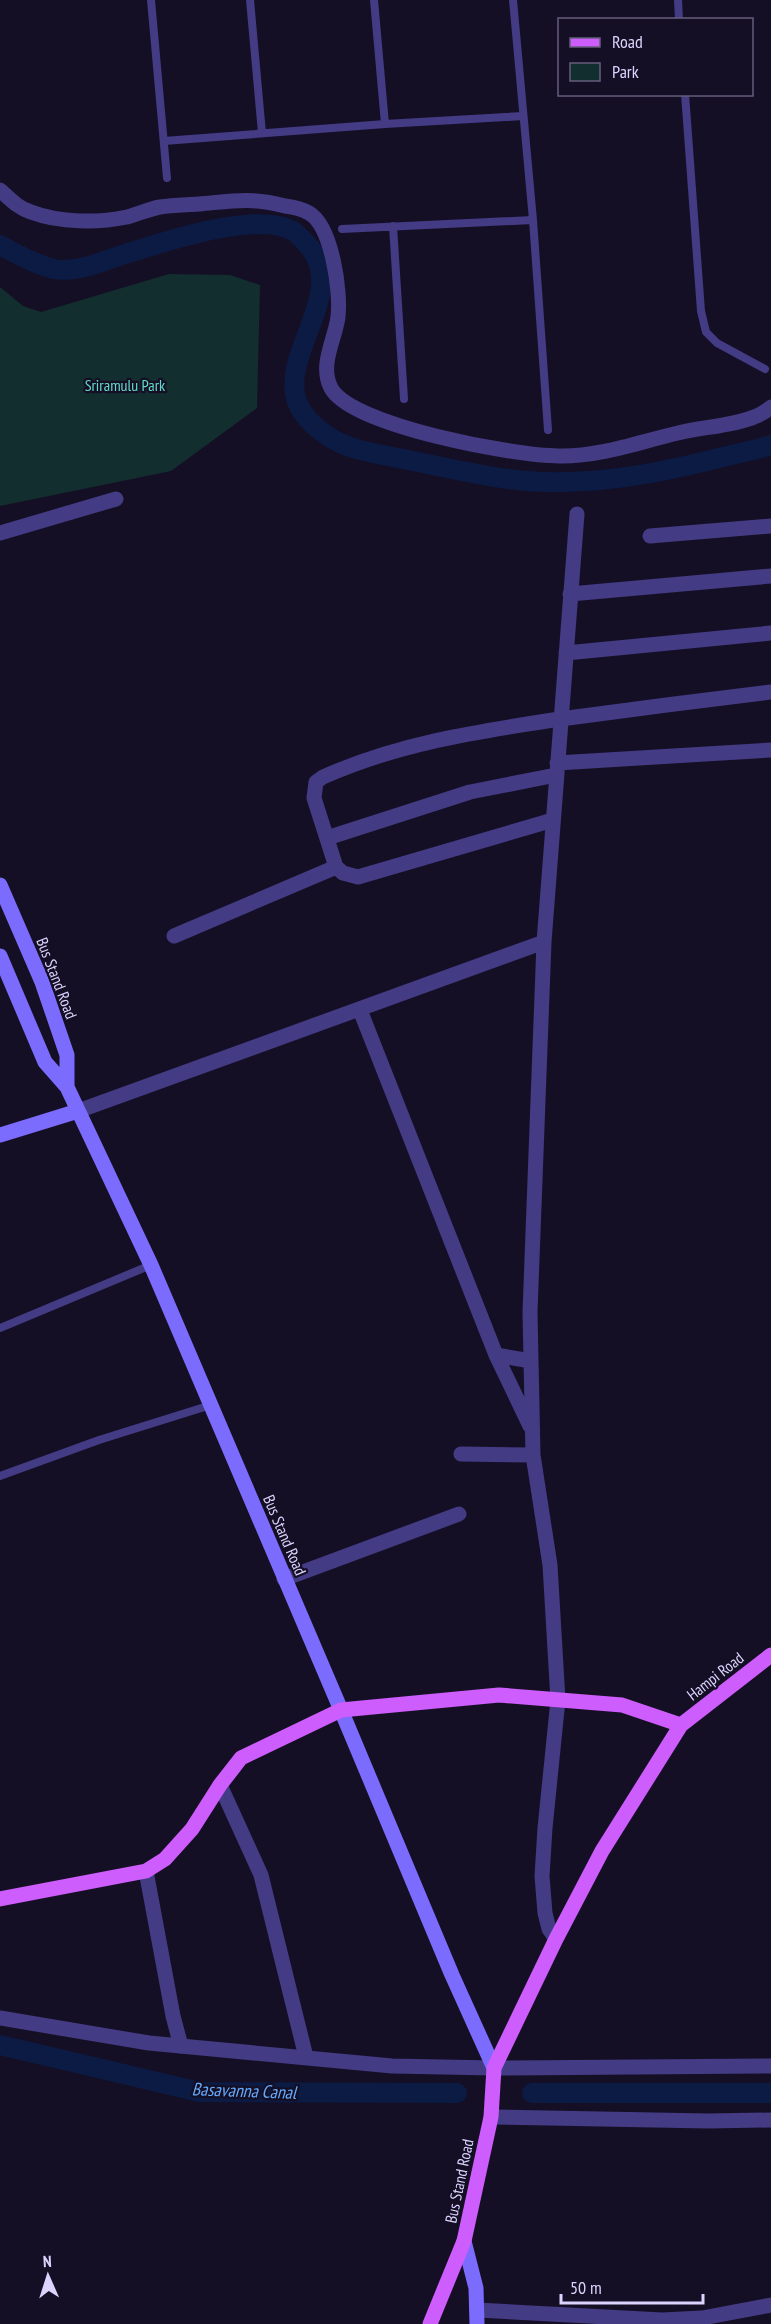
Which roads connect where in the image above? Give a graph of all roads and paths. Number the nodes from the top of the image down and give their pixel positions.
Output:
1 (151, 0) edge
2 (250, 0) edge
3 (374, 0) edge
4 (513, 0) edge
5 (678, 0) edge
6 (680, 18) edge
7 (685, 96) edge
8 (523, 116) junction
9 (385, 124) junction
10 (262, 133) junction
11 (164, 141) junction
12 (167, 178) dead end
13 (0, 190) edge
14 (533, 220) junction
15 (393, 226) junction
16 (342, 228) dead end
17 (765, 369) dead end
18 (404, 399) dead end
19 (771, 407) edge
20 (548, 430) dead end
21 (116, 499) dead end
22 (577, 514) dead end
23 (771, 526) edge
24 (0, 532) edge
25 (650, 536) dead end
26 (771, 576) edge
27 (570, 594) junction
28 (771, 633) edge
29 (566, 653) junction
30 (771, 692) edge
31 (561, 719) junction
32 (771, 750) edge
33 (557, 769) junction
34 (553, 820) junction
35 (327, 838) junction
36 (336, 867) junction
37 (0, 885) edge
38 (174, 936) dead end
39 (544, 942) junction
40 (0, 956) edge
41 (360, 1010) junction
42 (67, 1087) junction
43 (78, 1112) junction
44 (0, 1135) edge
45 (151, 1265) junction
46 (0, 1328) edge
47 (496, 1355) junction
48 (531, 1362) junction
49 (211, 1405) junction
50 (533, 1431) junction
51 (461, 1454) dead end
52 (533, 1455) junction
53 (0, 1476) edge
54 (459, 1514) dead end
55 (284, 1579) junction
56 (769, 1660) edge
57 (558, 1700) junction
58 (341, 1710) junction
59 (681, 1725) junction
60 (220, 1785) junction
61 (146, 1871) junction
62 (0, 1899) edge
63 (556, 1939) junction
64 (0, 2018) edge
65 (182, 2046) junction
66 (306, 2058) junction
67 (771, 2066) edge
68 (494, 2068) junction
69 (491, 2117) junction
70 (771, 2120) edge
71 (464, 2241) junction
72 (771, 2305) edge
73 (477, 2317) edge
74 (430, 2324) edge

1 - 11 lane
2 - 10 lane
3 - 9 lane
4 - 8 lane
5 - 6 lane
7 - 17 lane
8 - 9 lane
8 - 14 lane
9 - 10 lane
10 - 11 lane
11 - 12 lane
13 - 19 street
14 - 15 lane
14 - 20 lane
15 - 16 lane
15 - 18 lane
21 - 24 street
22 - 27 street
23 - 25 street
26 - 27 street
27 - 29 street
28 - 29 street
29 - 31 street
30 - 31 street
31 - 33 street
31 - 35 street
32 - 33 street
33 - 34 street
33 - 35 street
34 - 36 street
34 - 39 street
35 - 36 street
36 - 38 street
37 - 42 main road, Bus Stand Road
39 - 41 street
39 - 48 street
40 - 42 main road, Bus Stand Road
41 - 43 street
41 - 47 street
42 - 43 main road, Bus Stand Road
43 - 44 main road
43 - 45 main road, Bus Stand Road
45 - 46 lane
45 - 49 main road, Bus Stand Road
47 - 48 street
47 - 50 street
48 - 50 street
49 - 53 lane
49 - 55 main road, Bus Stand Road
50 - 52 street
51 - 52 street
52 - 57 street
54 - 55 street
55 - 58 main road, Bus Stand Road
56 - 59 main road, Hampi Road
57 - 58 main road
57 - 59 main road
57 - 63 street
58 - 60 main road
58 - 68 main road, Bus Stand Road
59 - 63 main road
60 - 61 main road
60 - 66 street
61 - 62 main road
61 - 65 street
63 - 68 main road
64 - 65 street
65 - 66 street
66 - 68 street
67 - 68 street
68 - 69 main road, Bus Stand Road
69 - 70 street
69 - 71 main road, Bus Stand Road
71 - 73 main road, Bus Stand Road
71 - 74 main road
72 - 73 street

